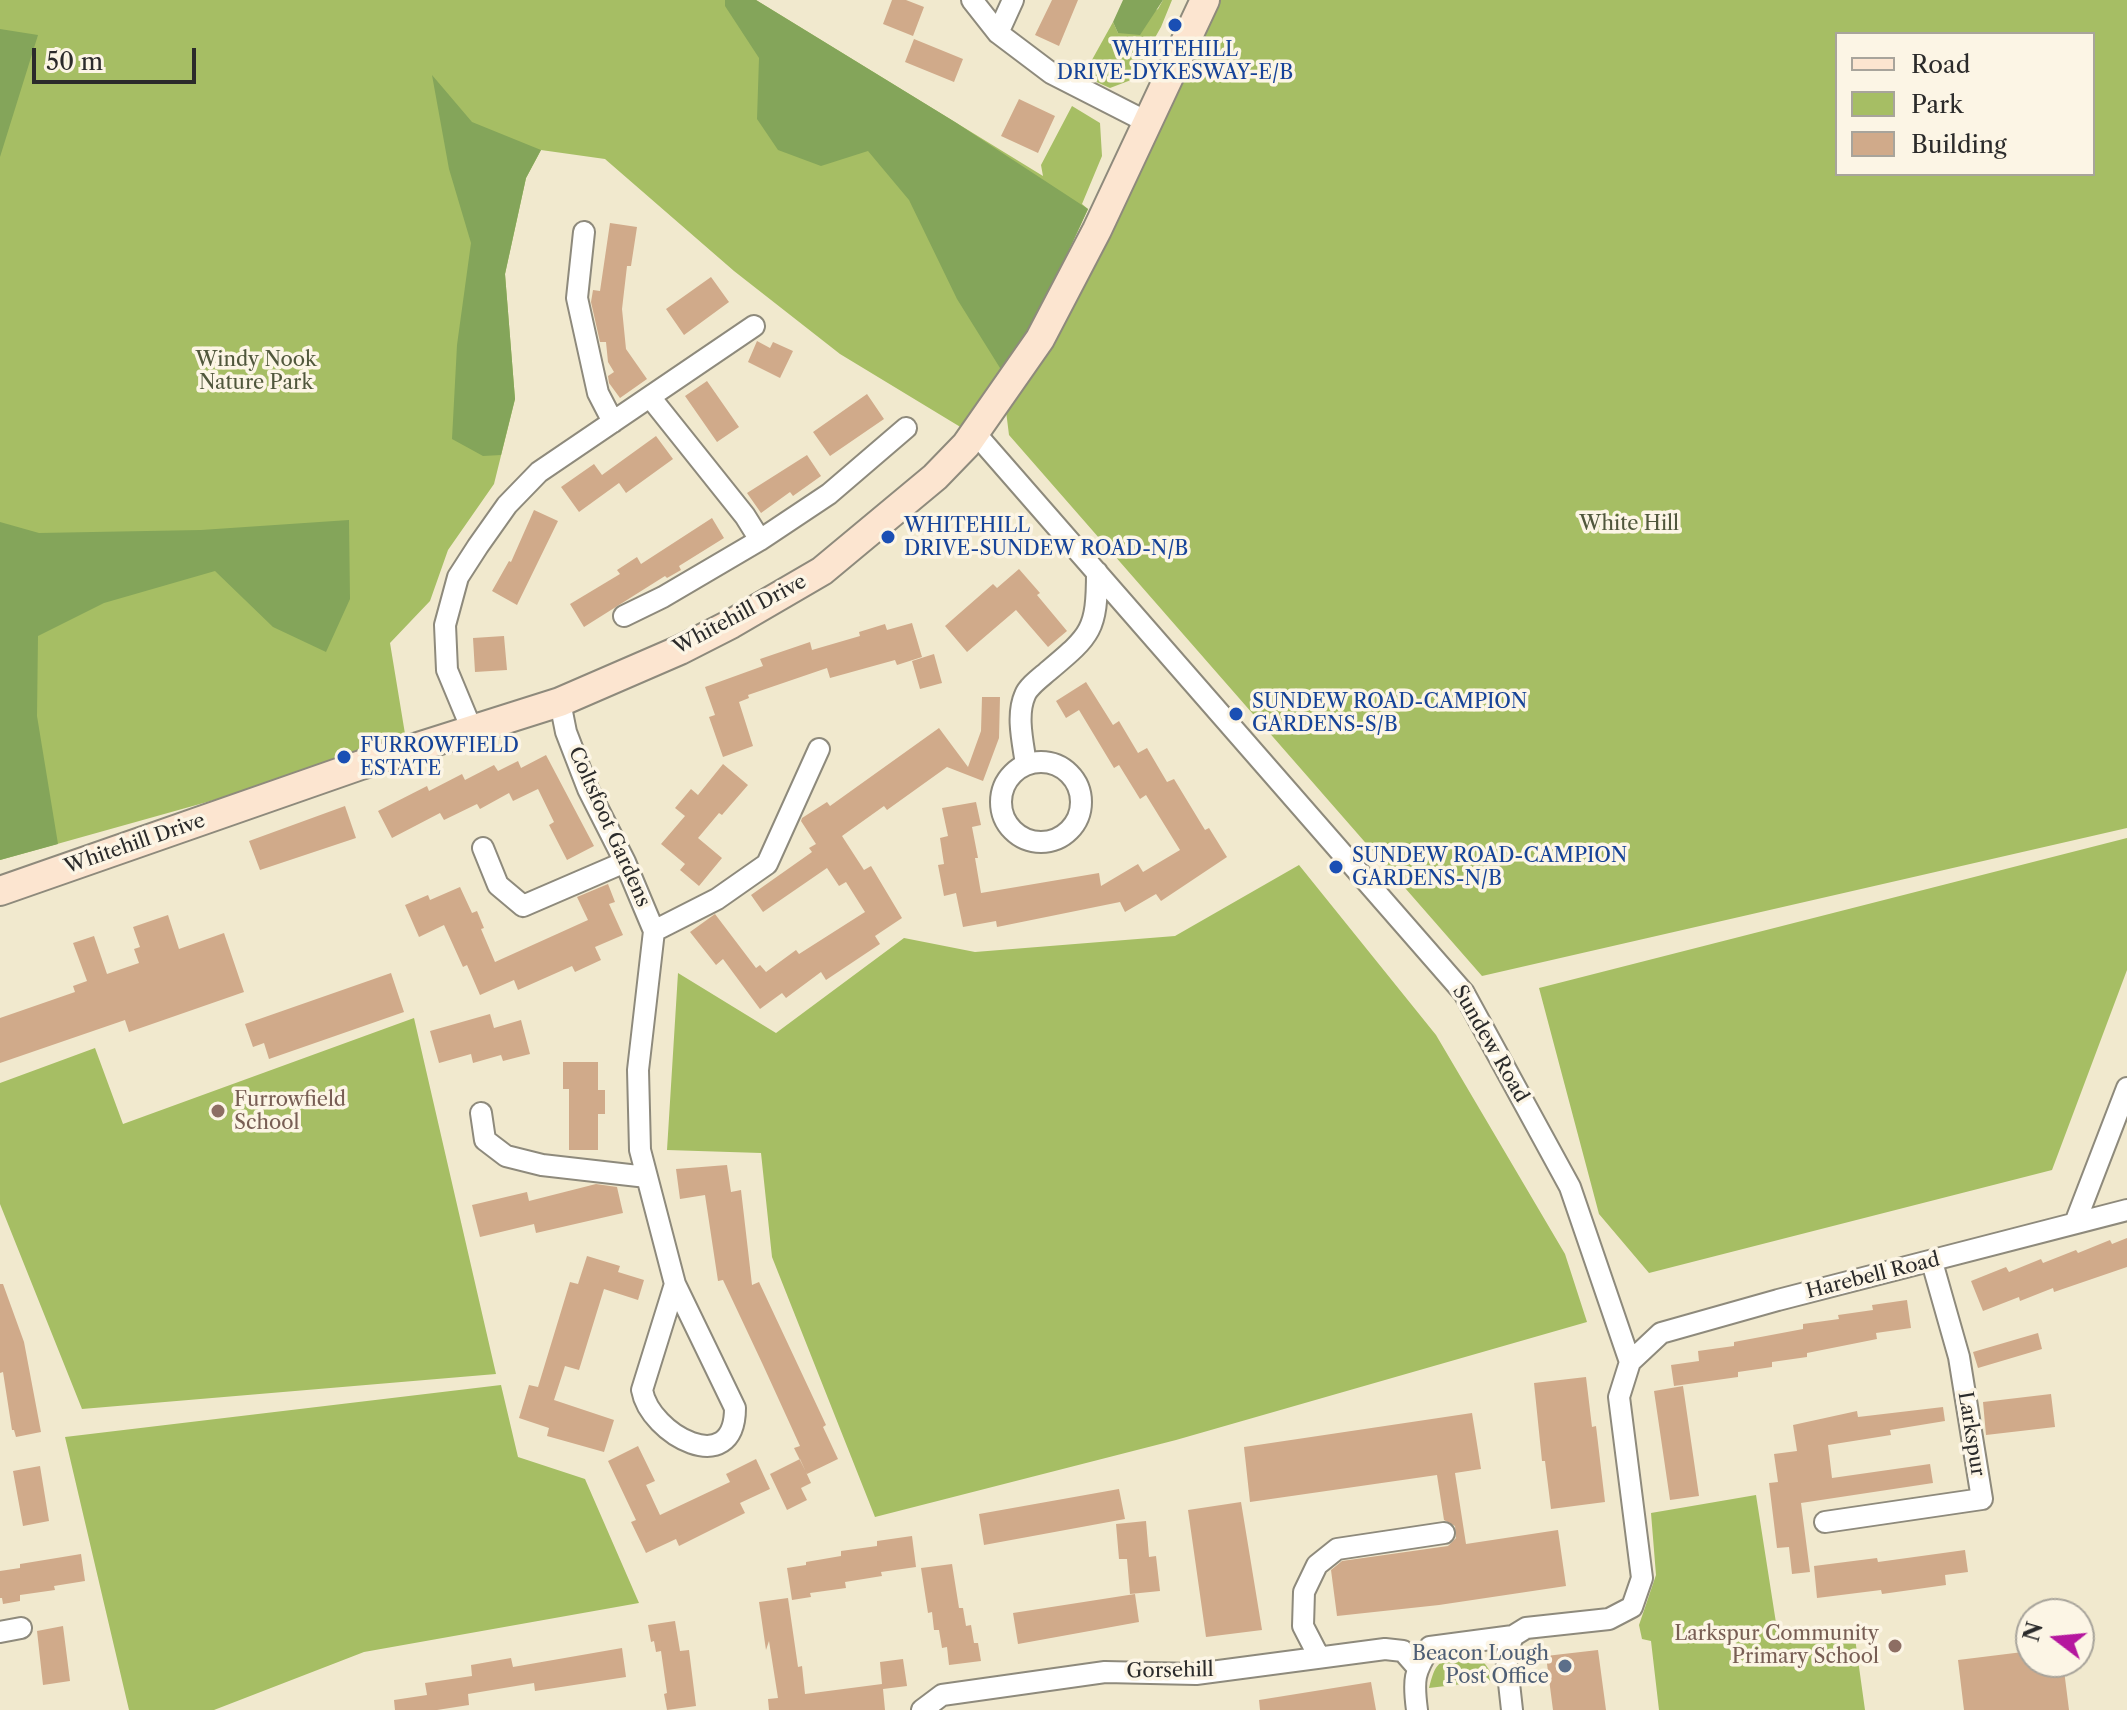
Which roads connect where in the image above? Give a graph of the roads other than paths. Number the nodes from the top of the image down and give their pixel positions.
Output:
1 (972, 0) edge
2 (1013, 0) edge
3 (1205, 0) edge
4 (998, 33) junction
5 (1147, 122) junction
6 (584, 232) dead end
7 (754, 326) dead end
8 (650, 397) junction
9 (613, 422) junction
10 (906, 428) dead end
11 (975, 433) junction
12 (760, 540) junction
13 (1097, 572) junction
14 (624, 616) dead end
15 (560, 702) junction
16 (472, 730) junction
17 (819, 749) dead end
18 (1026, 764) junction
19 (483, 848) dead end
20 (625, 862) junction
21 (0, 891) edge
22 (654, 931) junction
23 (2127, 1088) edge
24 (481, 1113) dead end
25 (647, 1177) junction
26 (2127, 1210) edge
27 (2075, 1223) junction
28 (1932, 1262) junction
29 (675, 1284) junction
30 (1630, 1362) junction
31 (1825, 1522) dead end
32 (1444, 1533) dead end
33 (21, 1628) dead end
34 (0, 1632) edge
35 (1513, 1636) junction
36 (1319, 1657) junction
37 (1417, 1667) junction
38 (922, 1710) edge
39 (1417, 1710) edge
40 (1512, 1710) edge

1 - 4 street
2 - 4 street
3 - 5 street, Whitehill Drive
4 - 5 street
5 - 11 street, Whitehill Drive
6 - 9 street
7 - 8 street
8 - 9 street
8 - 12 street
9 - 16 street
10 - 12 street
11 - 13 street, Sundew Road
11 - 15 street, Whitehill Drive
12 - 14 street
13 - 18 street
13 - 30 street, Sundew Road
15 - 16 street, Whitehill Drive
15 - 20 street, Coltsfoot Gardens
16 - 21 street, Whitehill Drive
17 - 22 street
18 - 18 street
19 - 20 street
20 - 22 street, Coltsfoot Gardens
22 - 25 street, Coltsfoot Gardens
23 - 27 street
24 - 25 street
25 - 29 street, Coltsfoot Gardens
26 - 27 street, Harebell Road
27 - 28 street, Harebell Road
28 - 30 street, Harebell Road
28 - 31 street, Larkspur
29 - 29 street, Coltsfoot Gardens
30 - 35 street
32 - 36 street
33 - 34 street
35 - 37 street
35 - 40 street
36 - 37 street, Gorsehill
36 - 38 street, Gorsehill
37 - 39 street

